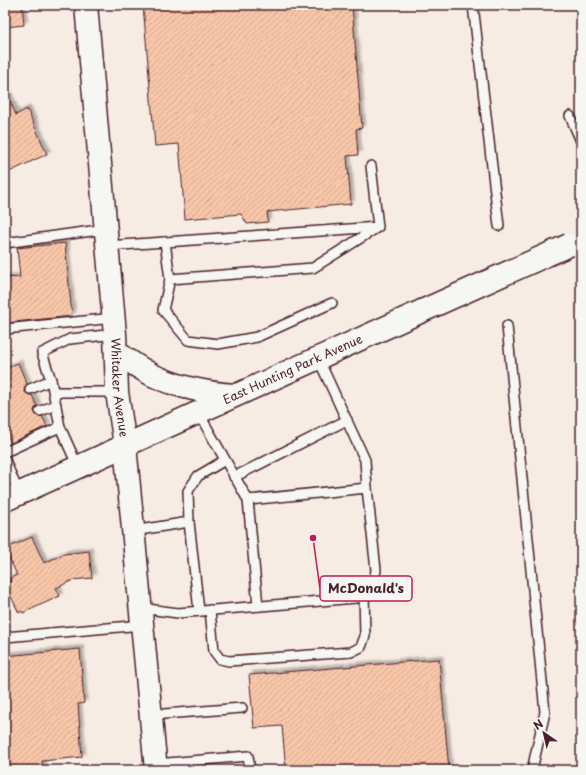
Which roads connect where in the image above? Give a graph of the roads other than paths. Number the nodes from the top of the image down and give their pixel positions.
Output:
1 (86, 5) edge
2 (473, 5) edge
3 (570, 116) dead end
4 (581, 142) edge
5 (371, 166) dead end
6 (499, 226) dead end
7 (378, 227) junction
8 (107, 237) junction
9 (165, 242) junction
10 (575, 242) edge
11 (5, 243) edge
12 (170, 279) junction
13 (332, 303) dead end
14 (506, 326) dead end
15 (5, 329) edge
16 (115, 335) junction
17 (318, 358) junction
18 (51, 380) junction
19 (30, 389) dead end
20 (54, 392) junction
21 (117, 392) junction
22 (236, 395) junction
23 (56, 405) junction
24 (40, 411) dead end
25 (198, 412) junction
26 (347, 420) junction
27 (60, 428) junction
28 (125, 445) junction
29 (5, 452) edge
30 (5, 460) edge
31 (225, 460) junction
32 (78, 467) junction
33 (234, 476) junction
34 (367, 488) junction
35 (12, 497) edge
36 (248, 500) junction
37 (189, 522) junction
38 (133, 531) junction
39 (364, 593) junction
40 (258, 606) junction
41 (210, 610) junction
42 (199, 611) junction
43 (141, 617) junction
44 (5, 637) edge
45 (242, 708) dead end
46 (151, 716) junction
47 (156, 767) edge
48 (250, 770) edge
49 (532, 770) edge

1 - 8 main road, Whitaker Avenue
2 - 6 lane
3 - 4 lane
5 - 7 lane
7 - 9 lane
7 - 12 lane
8 - 9 lane
8 - 11 lane
8 - 16 main road, Whitaker Avenue
9 - 12 lane
10 - 17 main road, East Hunting Park Avenue, bridge
12 - 13 lane
14 - 49 lane
15 - 16 lane
16 - 18 lane
16 - 21 main road, Whitaker Avenue
16 - 22 main road
17 - 22 main road, East Hunting Park Avenue
17 - 26 lane
18 - 19 lane
18 - 20 lane
20 - 21 lane
20 - 23 lane
21 - 28 main road, Whitaker Avenue
22 - 25 main road, East Hunting Park Avenue
23 - 24 lane
23 - 27 lane
25 - 28 main road, East Hunting Park Avenue
25 - 31 lane
26 - 33 lane
26 - 34 lane
27 - 29 lane
27 - 32 lane
28 - 32 main road, East Hunting Park Avenue
28 - 38 main road, Whitaker Avenue
30 - 35 lane
31 - 33 lane
31 - 37 lane
32 - 35 main road, East Hunting Park Avenue
33 - 36 lane
34 - 36 lane
34 - 39 lane
36 - 40 lane
37 - 38 lane
37 - 42 lane
38 - 43 main road, Whitaker Avenue
39 - 40 lane
39 - 41 lane
40 - 41 lane
41 - 42 lane
42 - 43 lane
43 - 44 lane
43 - 46 main road, Whitaker Avenue
45 - 46 lane
46 - 47 main road, Whitaker Avenue
47 - 48 lane

